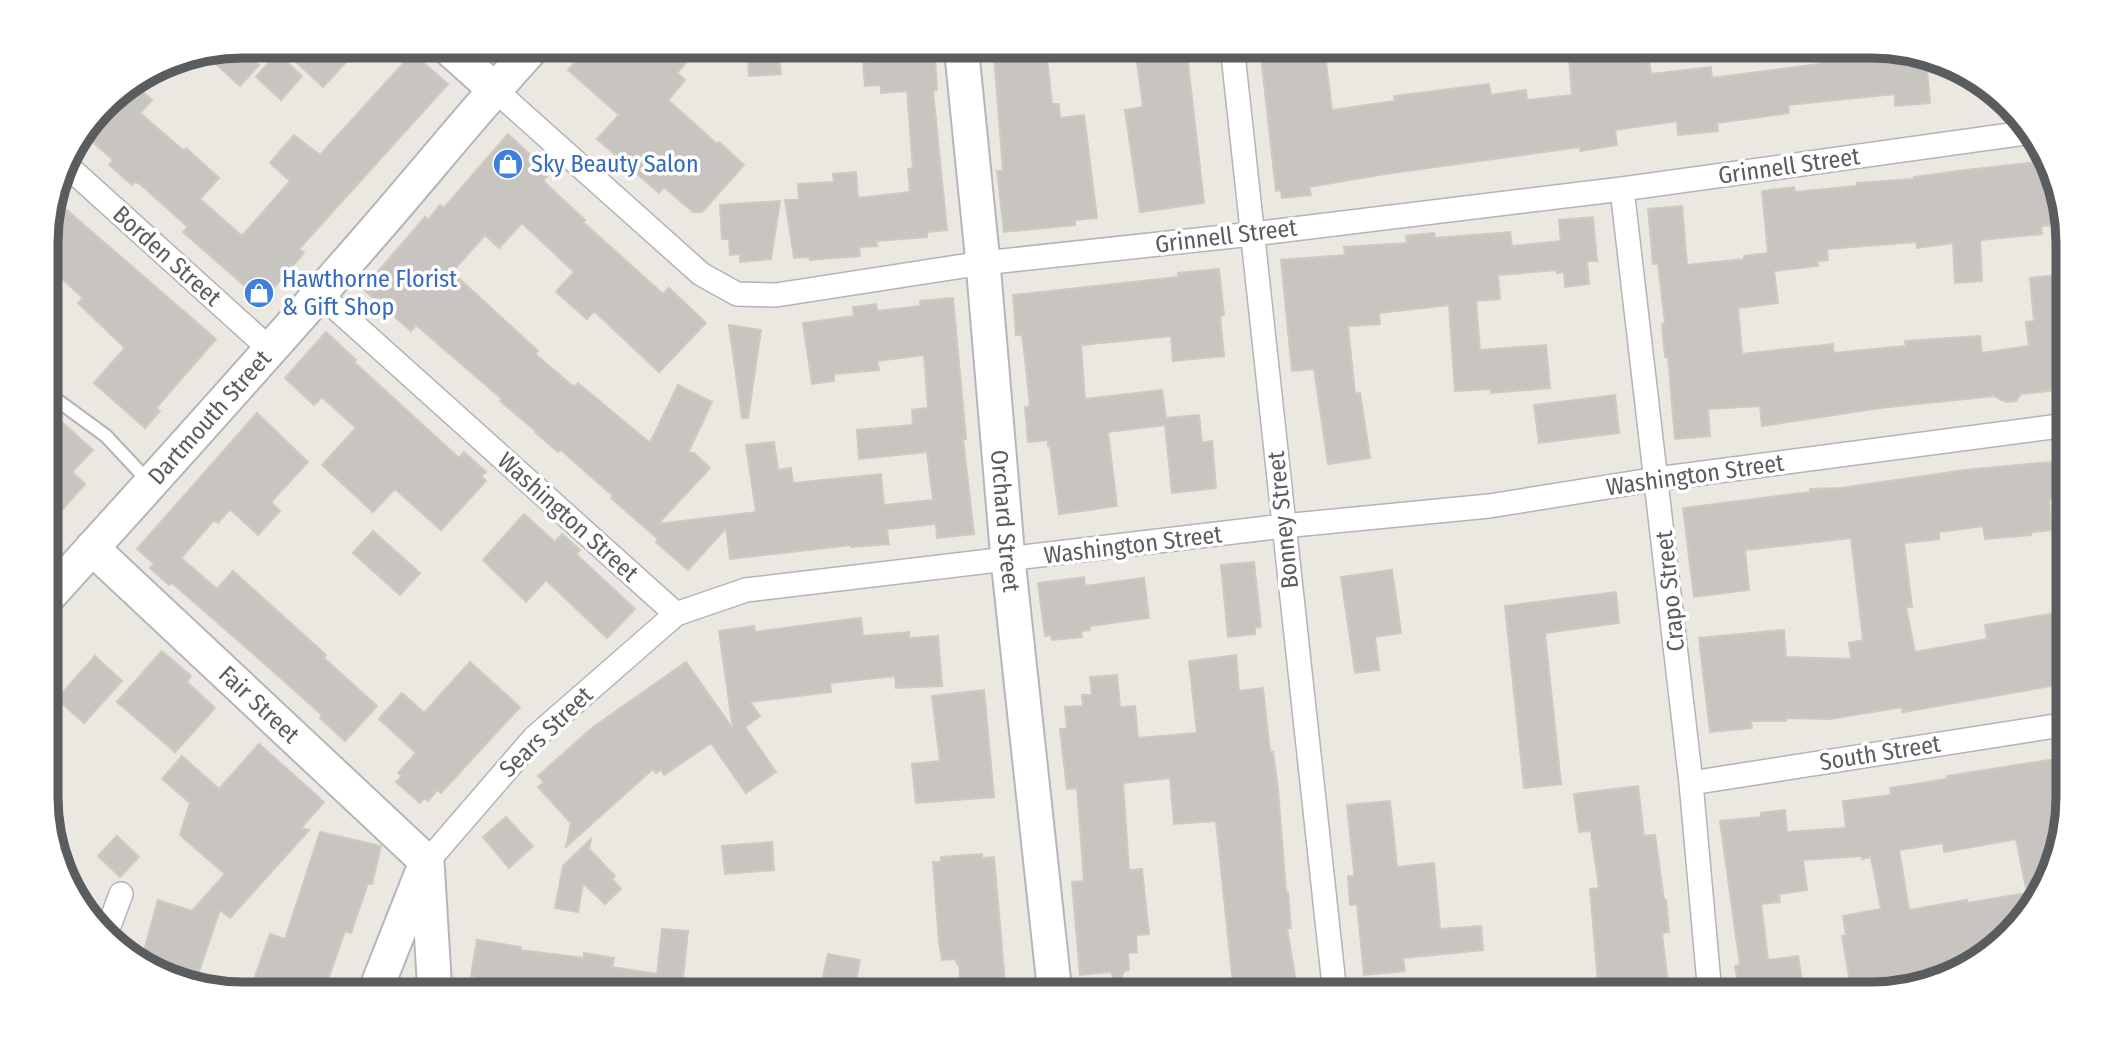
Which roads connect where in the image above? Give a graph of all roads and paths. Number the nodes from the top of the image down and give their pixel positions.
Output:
1 (459, 58) edge
2 (524, 58) edge
3 (962, 58) edge
4 (1233, 58) edge
5 (494, 89) junction
6 (2020, 134) edge
7 (73, 171) edge
8 (1622, 189) junction
9 (1252, 234) junction
10 (983, 263) junction
11 (320, 294) junction
12 (271, 350) junction
13 (58, 401) edge
14 (2056, 426) edge
15 (1657, 479) junction
16 (150, 484) junction
17 (1283, 526) junction
18 (92, 548) junction
19 (1008, 560) junction
20 (58, 586) edge
21 (677, 614) junction
22 (2056, 726) edge
23 (1691, 783) junction
24 (426, 862) junction
25 (121, 894) dead end
26 (110, 925) edge
27 (379, 982) edge
28 (434, 982) edge
29 (1054, 982) edge
30 (1334, 982) edge
31 (1709, 982) edge

1 - 5 street
2 - 5 street, Dartmouth Street
3 - 10 street, Orchard Street
4 - 9 street, Bonney Street
5 - 10 street, Grinnell Street
5 - 11 street, Dartmouth Street
6 - 8 street, Grinnell Street
7 - 12 street, Borden Street
8 - 9 street, Grinnell Street
8 - 15 street, Crapo Street
9 - 10 street, Grinnell Street
9 - 17 street, Bonney Street
10 - 19 street, Orchard Street
11 - 12 street, Dartmouth Street
11 - 21 street, Washington Street
12 - 16 street, Dartmouth Street
13 - 16 lane
14 - 15 street, Washington Street
15 - 17 street, Washington Street
15 - 23 street, Crapo Street
16 - 18 street, Dartmouth Street
17 - 19 street, Washington Street
17 - 30 street, Bonney Street
18 - 20 street, Dartmouth Street
18 - 24 street, Fair Street
19 - 21 street, Washington Street
19 - 29 street, Orchard Street
21 - 24 street, Sears Street
22 - 23 street, South Street
23 - 31 street, Crapo Street
24 - 27 street
24 - 28 street
25 - 26 street

